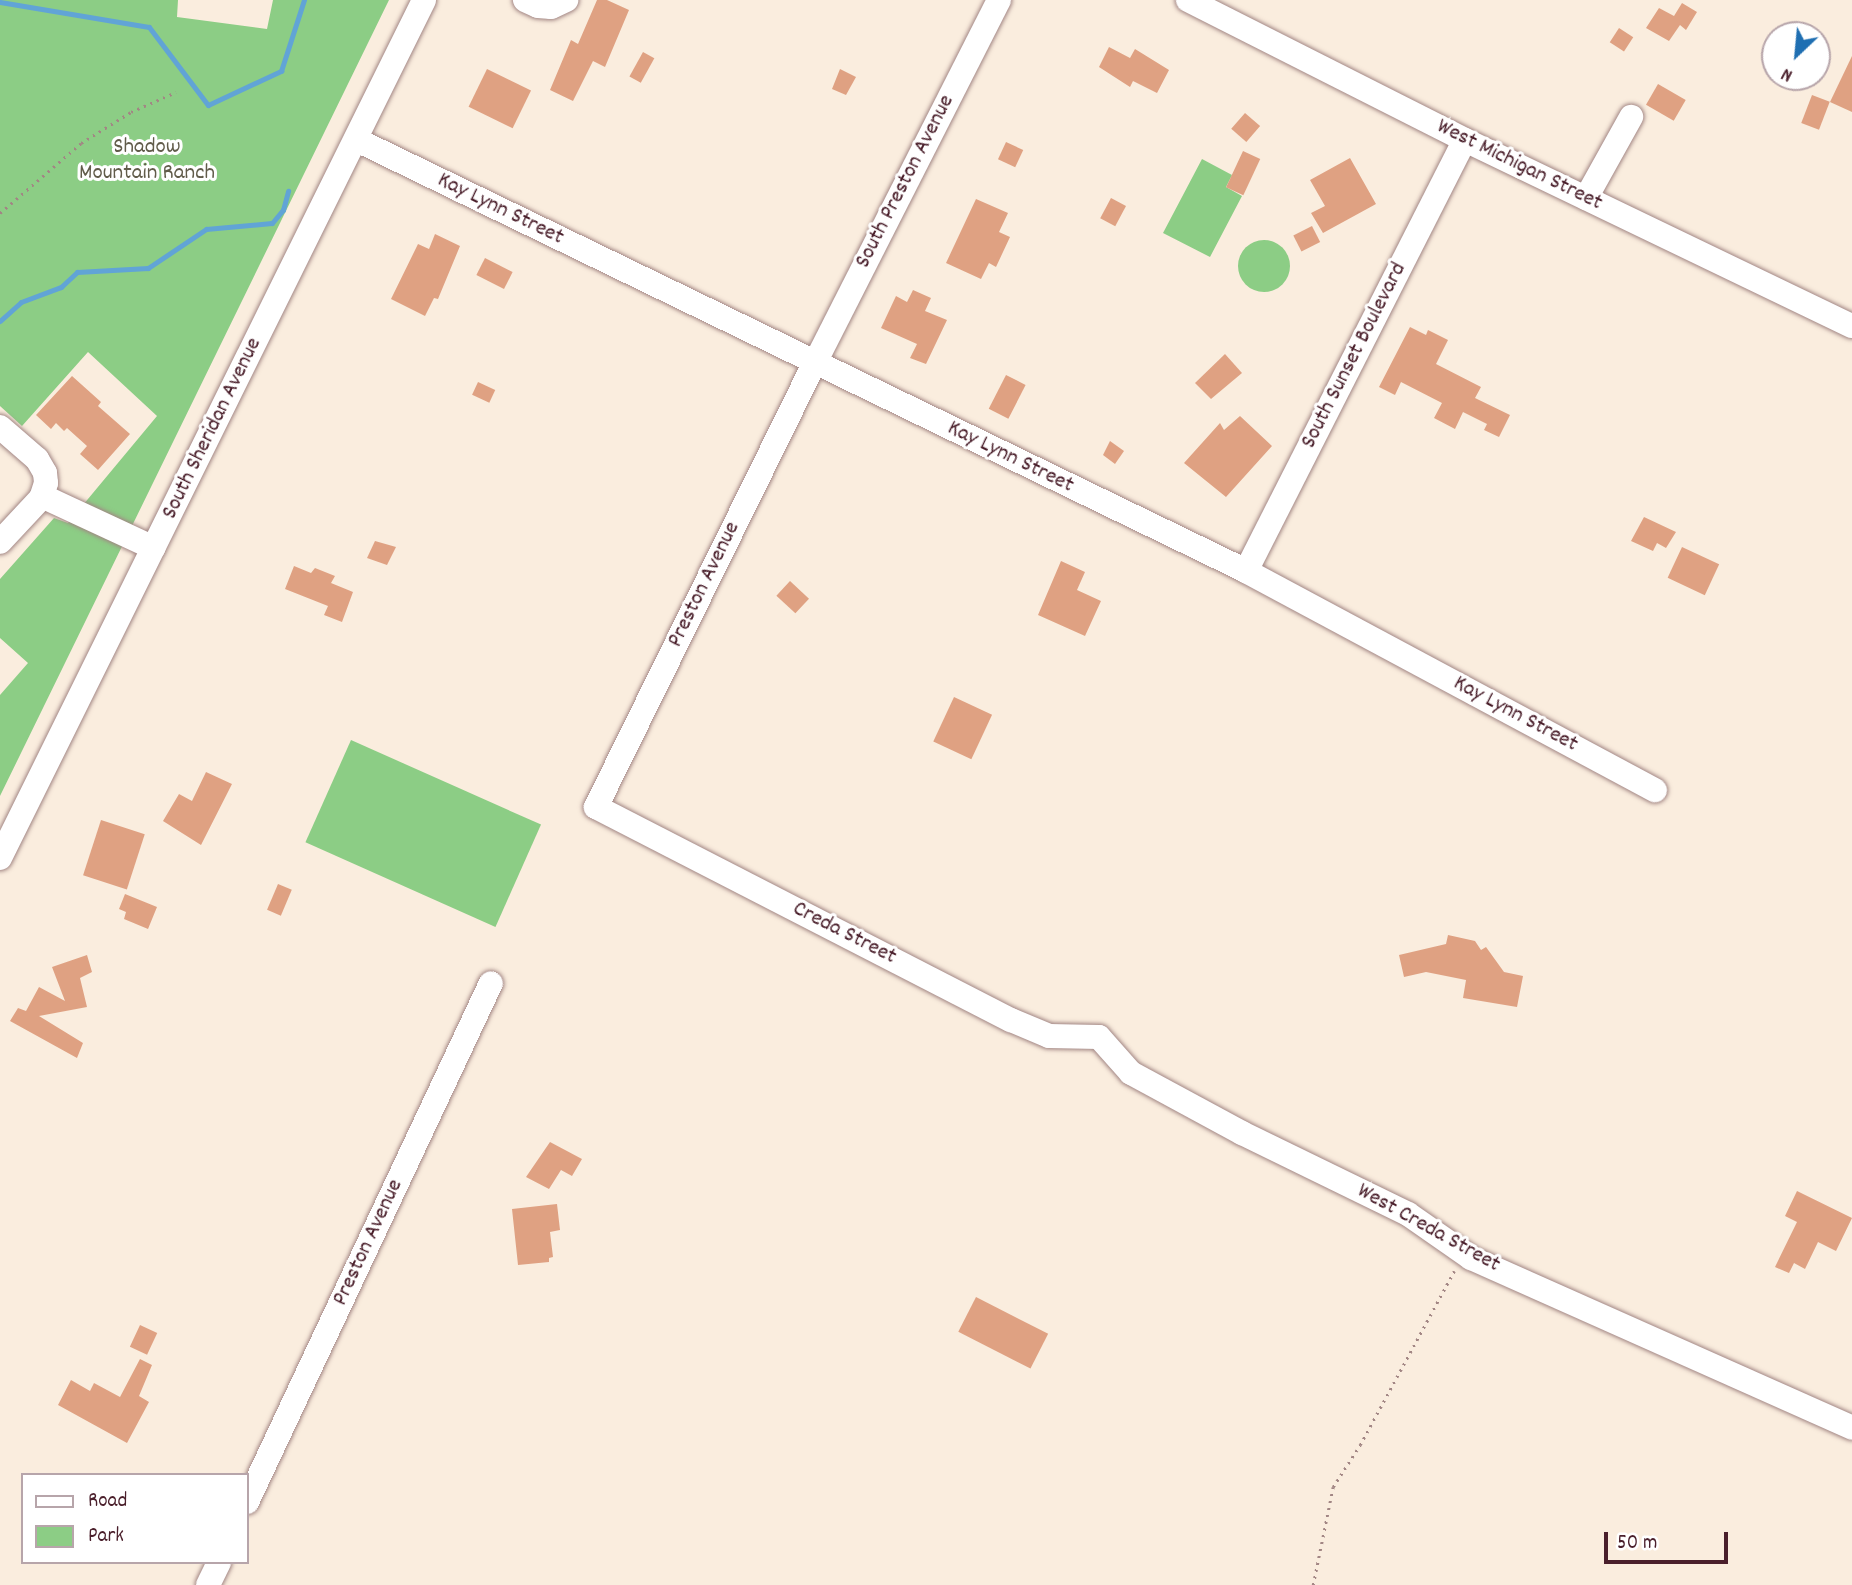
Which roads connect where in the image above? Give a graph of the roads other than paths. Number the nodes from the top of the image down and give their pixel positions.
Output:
1 (424, 0) edge
2 (526, 0) edge
3 (566, 0) edge
4 (999, 0) edge
5 (1188, 0) edge
6 (1631, 117) dead end
7 (357, 140) junction
8 (1465, 140) junction
9 (1586, 198) junction
10 (1852, 326) edge
11 (814, 364) junction
12 (0, 427) edge
13 (49, 486) junction
14 (0, 542) edge
15 (154, 548) junction
16 (1246, 571) junction
17 (1655, 790) dead end
18 (596, 807) joint
19 (0, 858) edge
20 (491, 984) dead end
21 (1099, 1037) joint
22 (1852, 1428) edge
23 (248, 1500) edge
24 (218, 1564) edge
25 (208, 1585) edge

1 - 7 street, South Sheridan Avenue
2 - 3 street
4 - 11 street, South Preston Avenue
5 - 8 street, West Michigan Street
6 - 9 street
7 - 11 street, Kay Lynn Street
7 - 15 street, South Sheridan Avenue
8 - 9 street, West Michigan Street
8 - 16 street, South Sunset Boulevard
9 - 10 street, West Michigan Street
11 - 16 street, Kay Lynn Street
11 - 18 street, Preston Avenue
12 - 13 street
13 - 14 street
13 - 15 street
15 - 19 street, South Sheridan Avenue
16 - 17 street, Kay Lynn Street
18 - 21 street, Creda Street
20 - 23 street, Preston Avenue
21 - 22 street, West Creda Street
24 - 25 street

